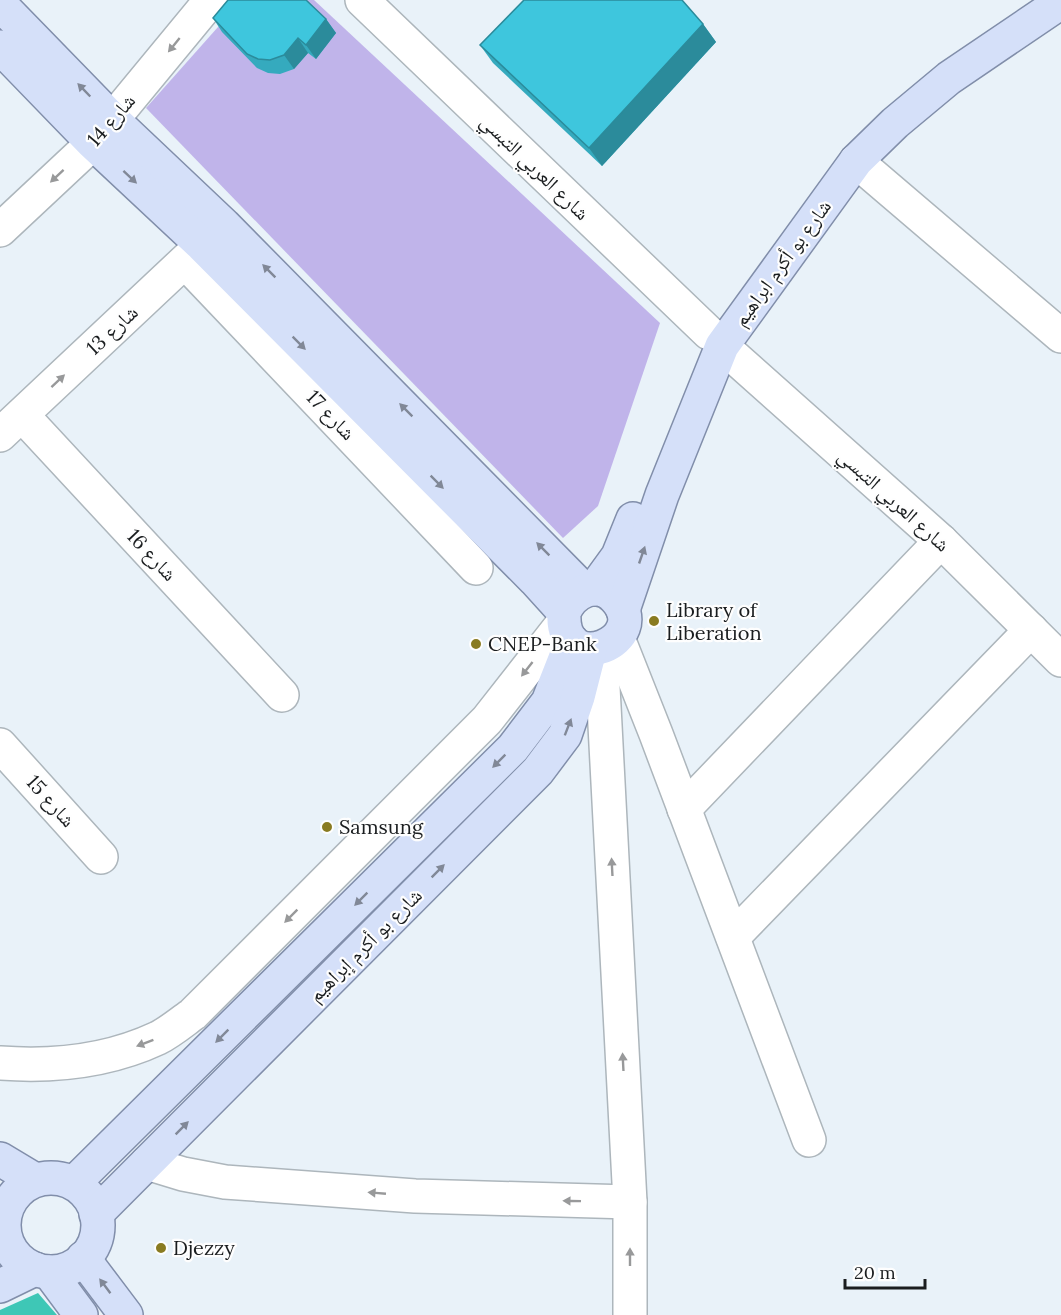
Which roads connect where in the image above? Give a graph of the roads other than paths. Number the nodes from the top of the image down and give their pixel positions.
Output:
1 (211, 0) edge
2 (362, 0) edge
3 (1038, 0) edge
4 (1061, 2) edge
5 (0, 4) edge
6 (0, 46) edge
7 (103, 131) junction
8 (856, 161) junction
9 (0, 230) edge
10 (204, 244) junction
11 (1061, 336) edge
12 (715, 340) junction
13 (11, 425) edge
14 (941, 541) junction
15 (476, 568) dead end
16 (590, 622) junction
17 (1031, 630) junction
18 (1061, 660) edge
19 (282, 695) dead end
20 (0, 745) edge
21 (684, 809) junction
22 (102, 857) dead end
23 (733, 937) junction
24 (7, 1063) edge
25 (809, 1140) dead end
26 (0, 1159) edge
27 (147, 1163) junction
28 (35, 1180) junction
29 (74, 1184) junction
30 (630, 1202) junction
31 (96, 1214) junction
32 (3, 1239) edge
33 (83, 1258) junction
34 (42, 1270) junction
35 (0, 1286) edge
36 (81, 1315) edge
37 (126, 1315) edge
38 (630, 1315) edge

1 -> 7 street, شارع 14
2 - 12 street, شارع العربي التبسي
3 - 12 main road, شارع بو أكرم ابراهيم
4 - 8 main road, شارع بو أكرم ابراهيم
7 -> 5 main road
6 - 7 main road
7 -> 9 street, شارع 14
7 - 10 main road
8 - 11 street
8 - 12 main road, شارع بو أكرم ابراهيم
13 -> 10 street, شارع 13
10 - 15 street, شارع 17
10 - 16 main road
12 - 14 street, شارع العربي التبسي
12 - 16 main road, شارع بو أكرم ابراهيم
13 - 19 street, شارع 16
14 - 17 street, شارع العربي التبسي
14 - 21 street
16 - 21 street
16 -> 24 street
27 -> 16 main road, شارع بو أكرم إبراهيم
16 -> 29 main road, شارع بو أكرم إبراهيم
30 -> 16 street
17 - 18 street, شارع العربي التبسي
17 - 23 street
20 - 22 street, شارع 15
21 - 23 street
23 - 25 street
26 - 28 main road
30 -> 27 street
27 - 31 main road, شارع بو أكرم إبراهيم
28 - 29 main road
28 - 32 main road
29 - 31 main road
38 -> 30 street
31 - 33 main road
32 - 34 main road
33 - 34 main road
37 -> 33 main road
34 - 35 main road
34 - 36 main road

